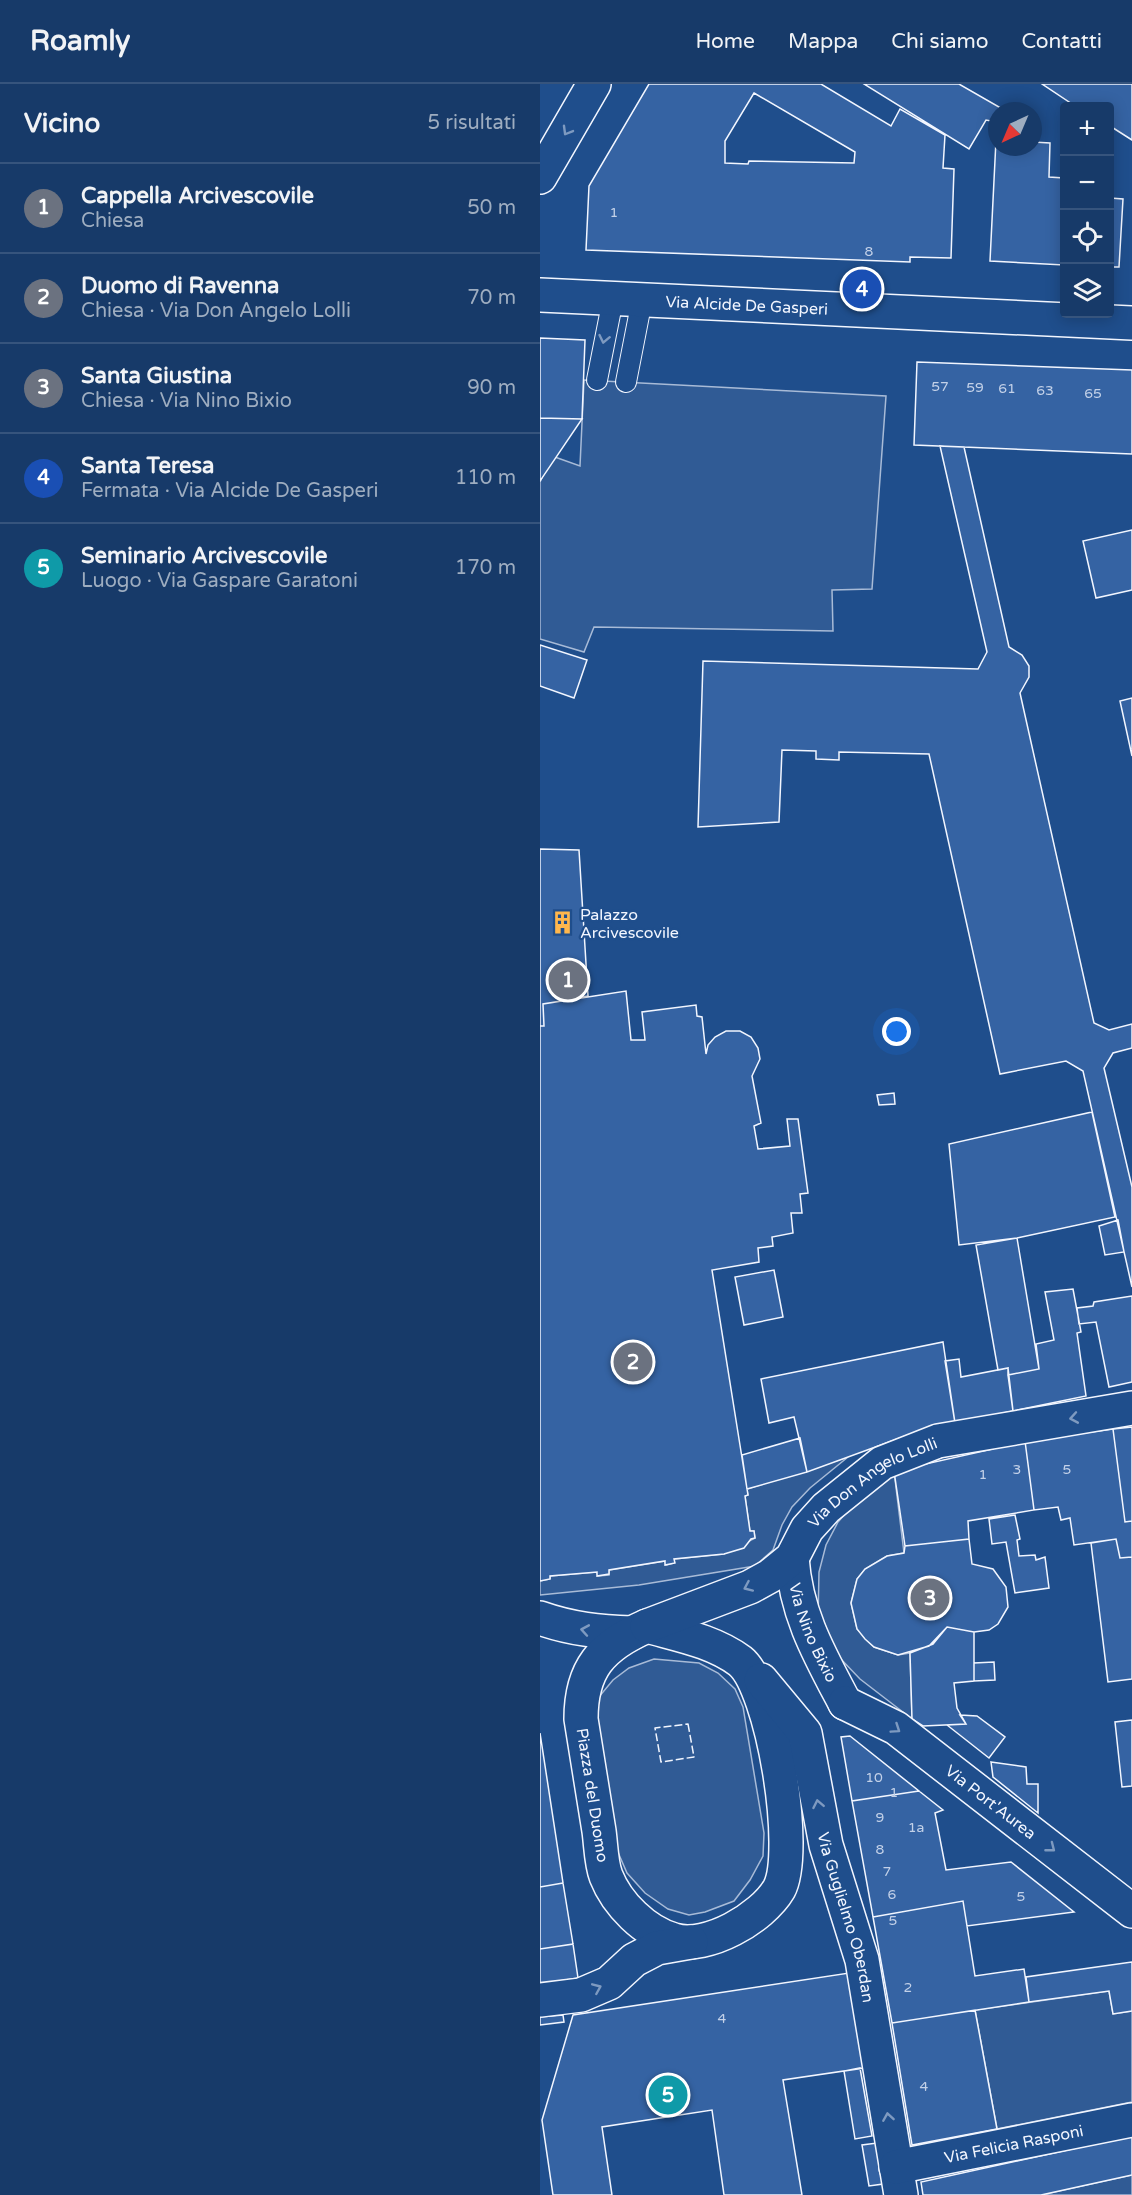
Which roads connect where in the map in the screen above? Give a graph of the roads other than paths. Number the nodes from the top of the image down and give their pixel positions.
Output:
1 (594, 84) edge
2 (540, 177) edge
3 (540, 295) edge
4 (627, 299) junction
5 (1132, 323) edge
6 (597, 380) dead end
7 (626, 382) dead end
8 (1132, 1408) edge
9 (792, 1558) junction
10 (540, 1618) edge
11 (640, 1629) junction
12 (742, 1663) junction
13 (845, 1702) junction
14 (805, 1733) junction
15 (782, 1780) junction
16 (1132, 1911) edge
17 (692, 1942) junction
18 (540, 2000) edge
19 (1132, 2120) edge
20 (898, 2181) edge

1 -> 2 street
3 - 4 street, Via Alcide De Gasperi
4 - 5 street, Via Alcide De Gasperi
4 -> 6 lane
4 - 7 lane
8 -> 9 street, Via Don Angelo Lolli
9 -> 11 street, Via Don Angelo Lolli
9 - 13 street, Via Nino Bixio
11 -> 10 street
11 - 12 street
11 - 17 street, Piazza del Duomo
12 - 14 street, Via Guglielmo Oberdan
12 - 15 street
13 - 14 street
13 -> 16 street, Via Port'Aurea
14 - 15 street
20 -> 14 street, Via Guglielmo Oberdan
15 - 17 street
18 -> 17 street
19 - 20 street, Via Felicia Rasponi

